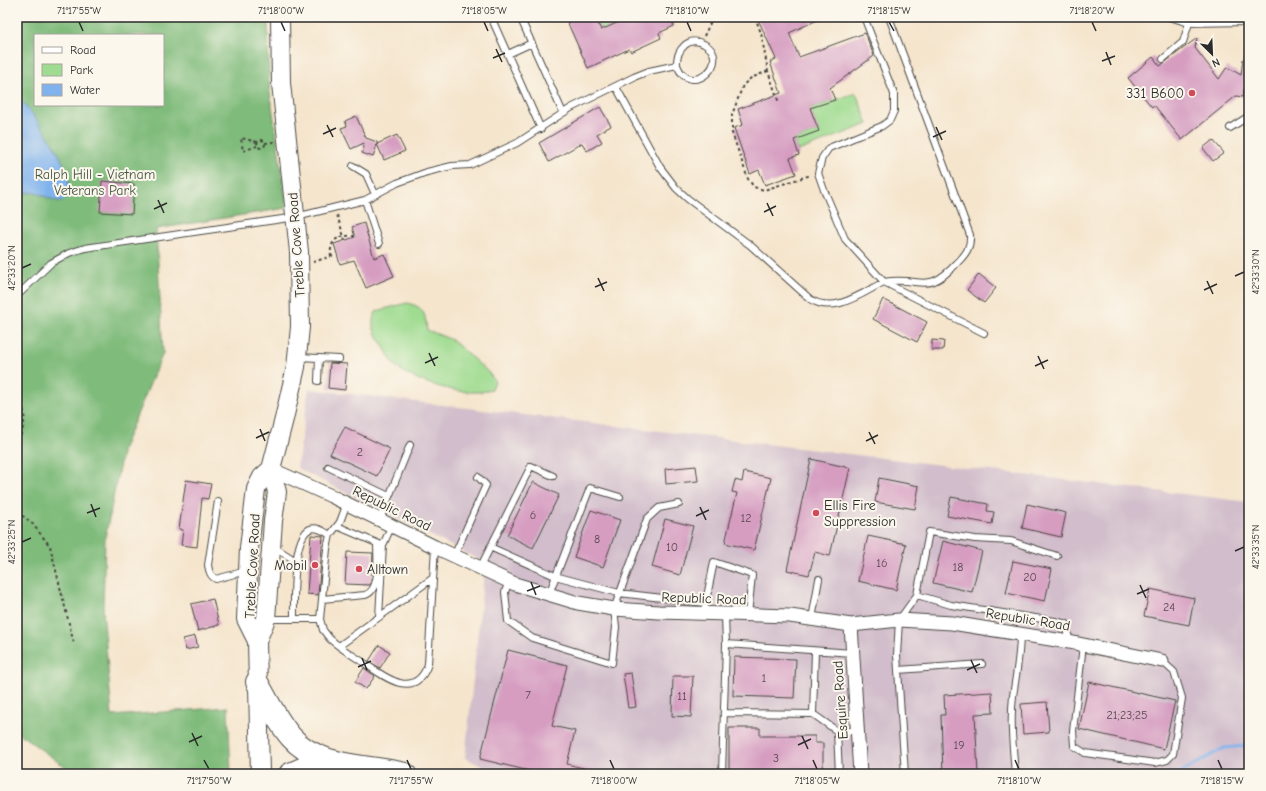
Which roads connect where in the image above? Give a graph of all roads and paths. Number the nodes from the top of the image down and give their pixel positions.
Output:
1 (280, 17) edge
2 (491, 17) edge
3 (520, 17) edge
4 (713, 17) edge
5 (755, 17) edge
6 (864, 17) edge
7 (889, 17) edge
8 (1169, 17) edge
9 (1249, 22) edge
10 (1189, 23) junction
11 (702, 43) junction
12 (532, 44) junction
13 (508, 54) junction
14 (1163, 59) dead end
15 (677, 65) junction
16 (768, 70) junction
17 (616, 86) junction
18 (780, 103) dead end
19 (563, 113) junction
20 (1249, 116) edge
21 (1230, 128) dead end
22 (540, 129) junction
23 (257, 144) joint
24 (353, 166) dead end
25 (818, 175) junction
26 (375, 194) junction
27 (365, 200) junction
28 (335, 208) junction
29 (296, 217) junction
30 (343, 235) junction
31 (354, 236) dead end
32 (345, 240) dead end
33 (379, 244) dead end
34 (335, 255) dead end
35 (331, 257) junction
36 (312, 262) dead end
37 (884, 282) junction
38 (18, 294) edge
39 (984, 333) dead end
40 (297, 357) junction
41 (319, 358) junction
42 (339, 359) dead end
43 (318, 381) dead end
44 (17, 399) edge
45 (17, 444) edge
46 (410, 445) dead end
47 (328, 467) dead end
48 (270, 469) junction
49 (552, 476) dead end
50 (478, 477) dead end
51 (389, 496) junction
52 (620, 497) dead end
53 (218, 501) dead end
54 (346, 503) junction
55 (678, 504) dead end
56 (17, 512) edge
57 (380, 519) junction
58 (392, 525) junction
59 (337, 526) junction
60 (330, 535) junction
61 (380, 544) junction
62 (271, 546) junction
63 (434, 547) junction
64 (490, 547) junction
65 (454, 556) junction
66 (1057, 556) dead end
67 (296, 561) junction
68 (480, 568) junction
69 (248, 571) junction
70 (269, 572) junction
71 (555, 576) junction
72 (433, 578) junction
73 (819, 579) dead end
74 (509, 581) junction
75 (619, 593) junction
76 (548, 594) junction
77 (916, 595) junction
78 (322, 599) junction
79 (705, 608) junction
80 (614, 609) junction
81 (725, 615) junction
82 (748, 616) junction
83 (379, 617) junction
84 (320, 618) junction
85 (256, 619) junction
86 (294, 619) junction
87 (812, 619) junction
88 (899, 620) junction
89 (851, 625) junction
90 (1020, 634) junction
91 (1069, 642) junction
92 (74, 644) dead end
93 (726, 644) junction
94 (1084, 645) junction
95 (340, 646) junction
96 (815, 651) junction
97 (853, 653) junction
98 (1162, 661) joint
99 (982, 664) dead end
100 (898, 670) junction
101 (257, 682) junction
102 (724, 713) junction
103 (813, 714) junction
104 (837, 731) junction
105 (858, 731) junction
106 (337, 762) junction
107 (260, 774) edge
108 (290, 774) edge
109 (405, 774) edge
110 (722, 774) edge
111 (839, 774) edge
112 (860, 774) edge
113 (906, 774) edge
114 (1015, 774) edge

1 - 29 main road, Treble Cove Road
2 - 13 lane
3 - 12 lane
4 - 11 path
5 - 16 path
6 - 25 lane
7 - 37 lane
8 - 10 lane
9 - 10 lane
10 - 14 lane
11 - 15 lane
11 - 15 lane
12 - 13 lane
12 - 19 lane
13 - 22 lane
15 - 17 lane
16 - 18 path
16 - 25 path
17 - 19 lane
17 - 37 lane
19 - 22 lane
20 - 21 lane
22 - 26 lane
23 - 23 path
24 - 26 lane
25 - 37 lane
26 - 27 lane
27 - 28 lane
27 - 33 lane
28 - 29 lane
28 - 30 path
29 - 38 lane
29 - 40 main road, Treble Cove Road
30 - 31 path
30 - 32 path
30 - 35 path
34 - 35 path
35 - 36 path
37 - 39 lane
40 - 41 lane
40 - 48 main road, Treble Cove Road
41 - 42 lane
41 - 43 lane
44 - 45 path
46 - 51 lane
47 - 51 lane
48 - 54 street, Republic Road
48 - 62 main road, Treble Cove Road
48 - 69 main road, Treble Cove Road
49 - 64 lane
50 - 65 lane
51 - 57 lane
52 - 71 lane
53 - 69 lane
54 - 57 street, Republic Road
54 - 59 lane
55 - 75 lane
56 - 92 path
57 - 58 street, Republic Road
58 - 61 lane
58 - 63 street, Republic Road
59 - 60 lane
59 - 61 lane
60 - 67 lane
60 - 78 lane
61 - 78 lane
61 - 83 lane
62 - 67 lane
62 - 70 main road, Treble Cove Road
63 - 65 street, Republic Road
63 - 72 lane
64 - 68 lane
64 - 71 lane
65 - 68 street, Republic Road
66 - 77 lane
67 - 86 lane
68 - 74 street, Republic Road
69 - 70 main road
69 - 85 main road, Treble Cove Road
70 - 85 main road, Treble Cove Road
71 - 75 lane
71 - 76 lane
72 - 83 lane
72 - 95 lane
73 - 87 lane
74 - 76 street, Republic Road
74 - 80 lane
75 - 79 lane
75 - 80 lane
76 - 80 street, Republic Road
77 - 88 lane
77 - 91 lane
78 - 84 lane
79 - 80 street, Republic Road
79 - 81 street, Republic Road
79 - 82 lane
81 - 82 street, Republic Road
81 - 93 lane
82 - 87 street, Republic Road
83 - 95 lane
84 - 86 lane
84 - 95 lane
85 - 86 lane
85 - 101 main road, Treble Cove Road
87 - 89 street, Republic Road
88 - 89 street, Republic Road
88 - 90 street, Republic Road
88 - 100 lane
89 - 97 street, Esquire Road
90 - 91 street, Republic Road
90 - 114 lane
91 - 94 street, Republic Road
93 - 96 lane
93 - 102 lane
94 - 98 street, Republic Road
94 - 98 lane
96 - 97 lane
96 - 103 lane
97 - 105 street, Esquire Road
99 - 100 lane
100 - 113 lane
101 - 106 highway
101 - 107 main road, Treble Cove Road
102 - 103 lane
102 - 110 lane
103 - 104 lane
104 - 105 lane
104 - 111 lane
105 - 112 street, Esquire Road
106 - 108 highway
106 - 109 highway

